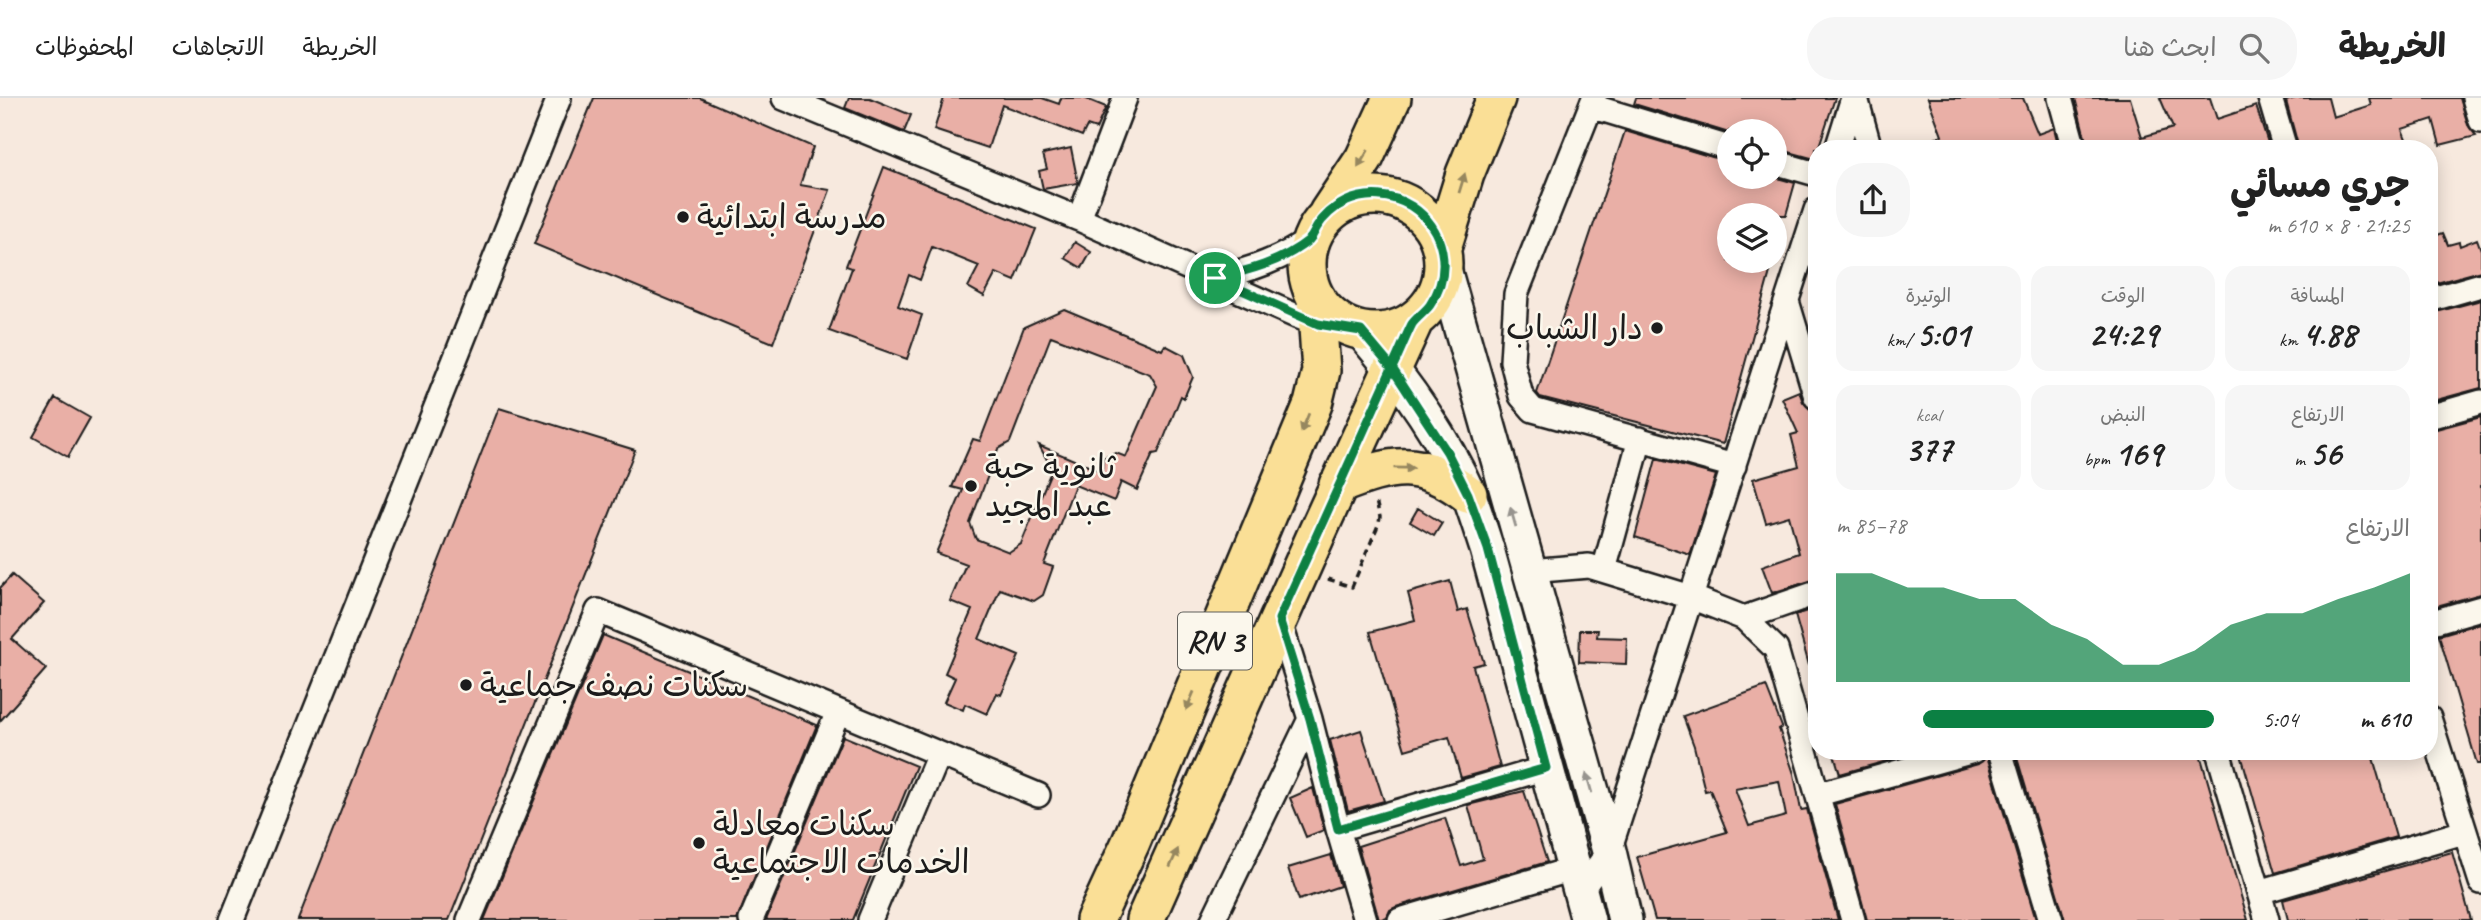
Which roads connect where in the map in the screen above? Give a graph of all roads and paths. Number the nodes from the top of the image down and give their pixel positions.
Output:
1 (559, 98) edge
2 (785, 98) edge
3 (1125, 98) edge
4 (1392, 98) edge
5 (1496, 98) edge
6 (1854, 98) edge
7 (2060, 98) edge
8 (2270, 98) edge
9 (2474, 98) edge
10 (1592, 102) edge
11 (2481, 121) edge
12 (1840, 140) edge
13 (1867, 140) edge
14 (2072, 140) edge
15 (2282, 140) edge
16 (1717, 144) edge
17 (1787, 166) edge
18 (1808, 172) edge
19 (1079, 219) junction
20 (1319, 227) junction
21 (1808, 236) edge
22 (1443, 258) junction
23 (1215, 278) junction
24 (2481, 285) edge
25 (2438, 297) edge
26 (1787, 301) junction
27 (1317, 311) junction
28 (1414, 321) junction
29 (1358, 330) junction
30 (1392, 368) junction
31 (1808, 371) edge
32 (2481, 402) edge
33 (2438, 414) edge
34 (1640, 439) junction
35 (1734, 466) junction
36 (1344, 483) junction
37 (1468, 494) junction
38 (1300, 570) junction
39 (1604, 570) junction
40 (1529, 571) junction
41 (1808, 596) edge
42 (1691, 597) junction
43 (2481, 608) edge
44 (1744, 618) junction
45 (1279, 619) junction
46 (2438, 620) edge
47 (838, 712) junction
48 (1310, 719) junction
49 (2438, 747) edge
50 (939, 754) junction
51 (1808, 757) edge
52 (1809, 760) edge
53 (1942, 760) edge
54 (2003, 760) edge
55 (2221, 760) edge
56 (1546, 768) junction
57 (1819, 794) junction
58 (1038, 795) dead end
59 (1338, 829) junction
60 (2464, 832) junction
61 (1609, 851) junction
62 (2481, 882) edge
63 (2259, 892) junction
64 (1580, 894) edge
65 (232, 920) edge
66 (469, 920) edge
67 (751, 920) edge
68 (870, 920) edge
69 (1095, 920) edge
70 (1145, 920) edge
71 (1213, 920) edge
72 (1365, 920) edge
73 (1400, 920) edge
74 (1625, 920) edge
75 (1853, 920) edge
76 (2052, 920) edge
77 (2267, 920) edge

1 - 65 street
2 - 19 street
3 - 19 street
4 -> 20 main road
22 -> 5 main road
6 - 12 street
6 - 13 street
7 - 14 street
8 - 15 street
9 - 11 street
10 - 16 street
10 - 34 street
17 - 18 street
19 - 23 street
20 - 22 main road
20 - 23 street
20 - 27 main road
21 - 26 street
22 - 28 main road
40 -> 22 main road
23 - 27 street
24 - 25 street
26 - 31 street
26 - 35 street
27 - 29 main road
27 -> 69 main road, RN 3
28 - 29 main road
28 - 30 main road, RN 3
29 - 30 main road
30 - 36 main road, RN 3
30 - 37 main road
32 - 33 street
34 - 35 street
34 - 39 street
35 - 42 street
36 -> 37 main road
36 - 38 main road, RN 3
36 - 38 path
37 - 56 main road
38 - 45 main road, RN 3
39 - 40 street
39 - 42 street
61 -> 40 main road
41 - 44 street
42 - 44 street
42 - 61 street
43 - 46 street
44 - 51 street
45 - 48 street
70 -> 45 main road, RN 3
47 - 50 street
47 - 66 street
47 - 67 street
48 - 59 street
48 - 71 street
49 - 60 street
50 - 58 street
50 - 68 street
52 - 57 street
53 - 57 street
54 - 76 street
55 - 63 street
56 - 59 street
56 - 64 main road
57 - 75 street
59 - 72 street
60 - 62 street
60 - 63 street
61 - 64 street
61 - 74 main road
63 - 77 street
64 - 73 street

